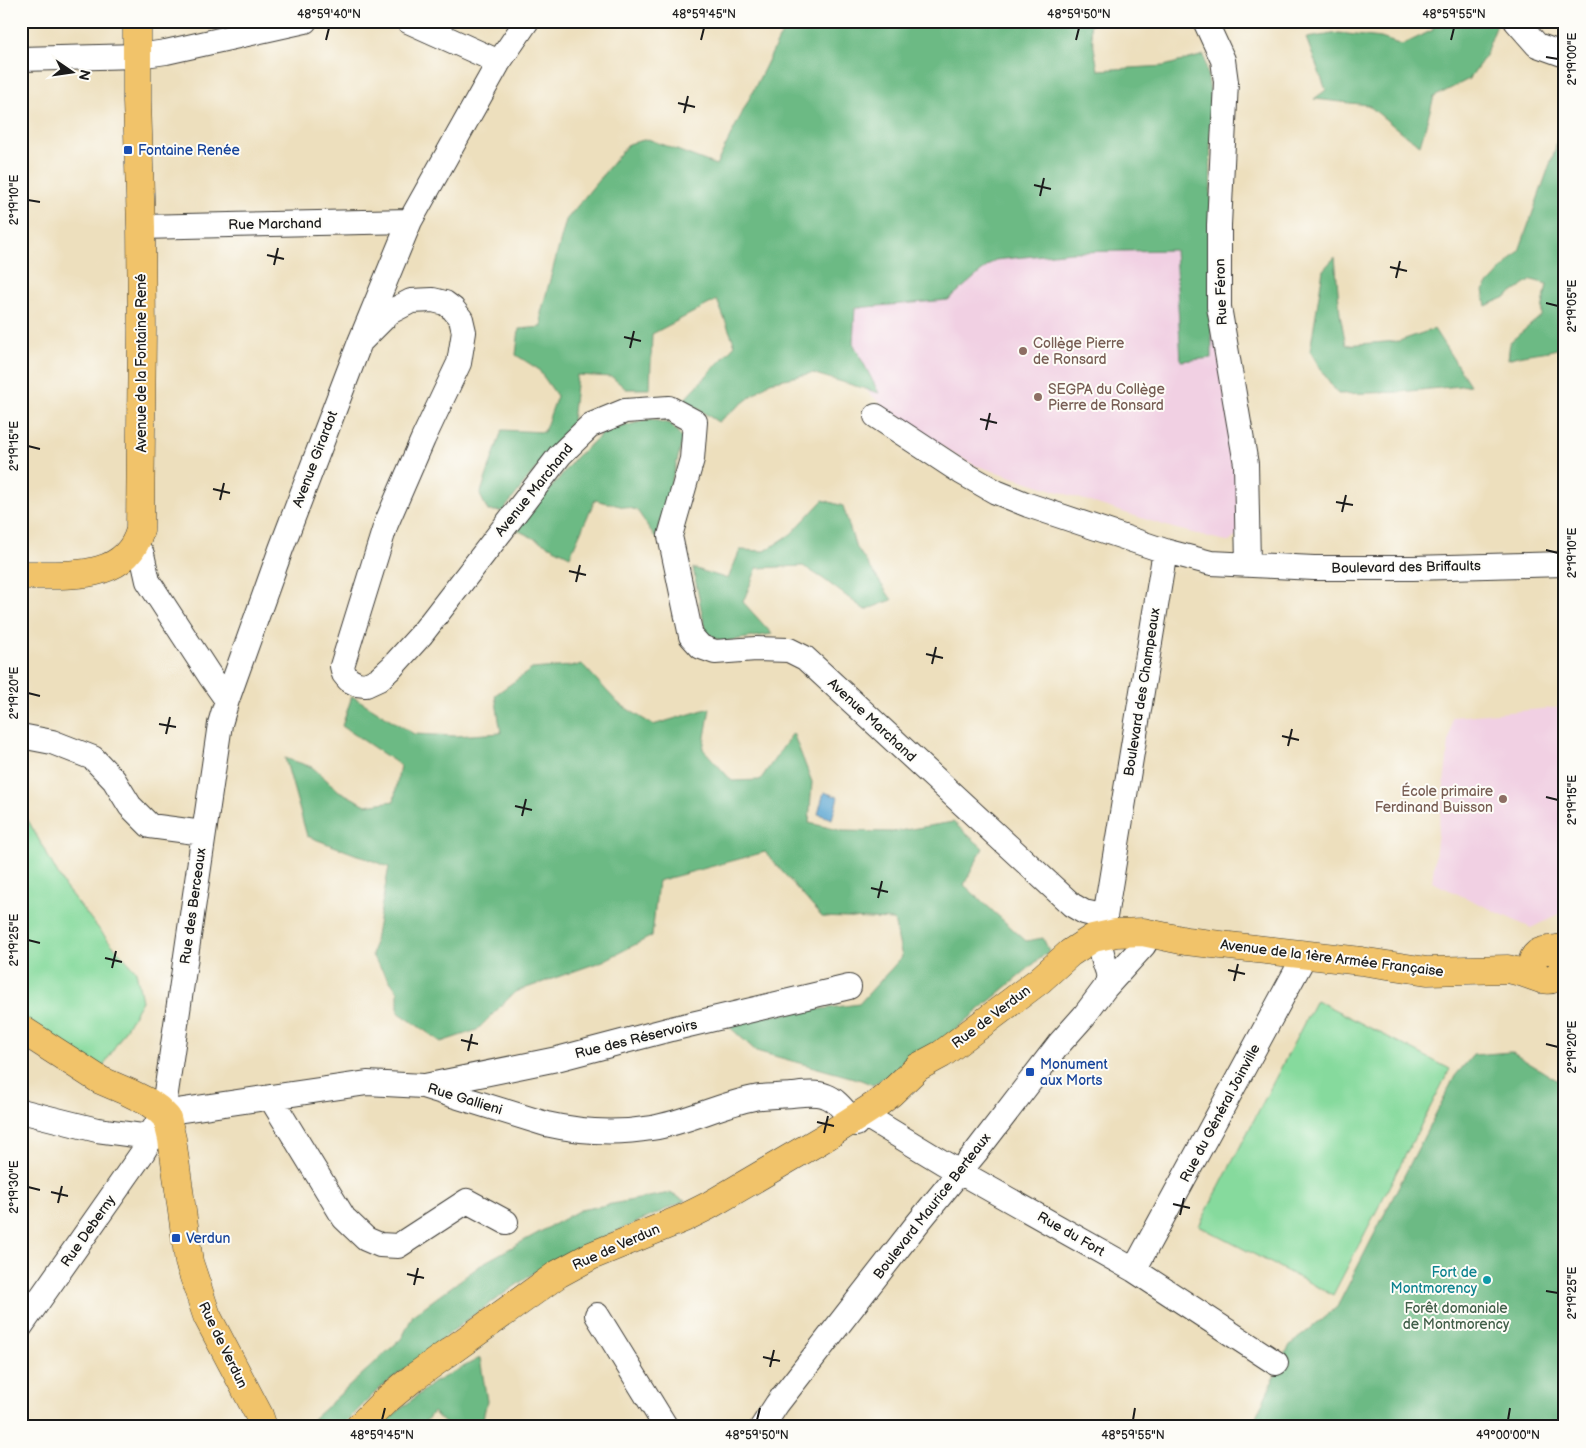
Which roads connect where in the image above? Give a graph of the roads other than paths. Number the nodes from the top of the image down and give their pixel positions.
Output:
1 (137, 21) edge
2 (305, 21) edge
3 (408, 21) edge
4 (527, 21) edge
5 (1205, 21) edge
6 (1516, 21) edge
7 (1565, 55) edge
8 (138, 56) junction
9 (21, 59) edge
10 (499, 62) junction
11 (410, 221) junction
12 (141, 228) junction
13 (360, 342) junction
14 (876, 416) dead end
15 (135, 546) junction
16 (1159, 549) junction
17 (1248, 564) junction
18 (1565, 564) edge
19 (21, 575) edge
20 (227, 700) junction
21 (21, 736) edge
22 (203, 833) junction
23 (1186, 941) junction
24 (1108, 950) junction
25 (1305, 954) junction
26 (1555, 968) edge
27 (849, 987) dead end
28 (21, 1029) edge
29 (423, 1086) junction
30 (270, 1098) junction
31 (21, 1111) edge
32 (856, 1121) junction
33 (156, 1124) junction
34 (960, 1172) junction
35 (506, 1222) dead end
36 (1134, 1270) junction
37 (26, 1311) edge
38 (597, 1315) dead end
39 (1276, 1363) dead end
40 (263, 1427) edge
41 (359, 1427) edge
42 (666, 1427) edge
43 (762, 1427) edge

1 - 8 main road, Avenue de la Fontaine René
2 - 8 street
3 - 10 street
4 - 10 street, Avenue Girardot
5 - 17 street, Rue Féron
6 - 7 street
8 - 9 street
8 - 12 main road, Avenue de la Fontaine René
10 - 11 street, Avenue Girardot
11 - 12 street, Rue Marchand
11 - 13 street, Avenue Girardot
12 - 15 main road, Avenue de la Fontaine René
13 - 20 street, Avenue Girardot
13 - 24 street, Avenue Marchand
14 - 16 street
15 - 19 main road
15 - 20 street
16 - 17 street
16 - 24 street, Boulevard des Champeaux
17 - 18 street, Boulevard des Briffaults
20 - 22 street, Rue des Berceaux
21 - 22 street
22 - 33 street, Rue des Berceaux
23 - 24 main road, Avenue de la 1ère Armée Française
23 - 24 main road, Avenue de la 1ère Armée Française
23 - 25 main road, Avenue de la 1ère Armée Française
24 - 32 main road, Rue de Verdun
24 - 34 street, Boulevard Maurice Berteaux
25 - 26 main road, Avenue de la 1ère Armée Française
25 - 36 street, Rue du Général Joinville
27 - 29 street, Rue des Réservoirs
28 - 33 main road
29 - 30 street, Rue Gallieni
29 - 32 street, Rue Gallieni
30 - 33 street, Rue Gallieni
30 - 35 street
31 - 33 street, Rue Gallieni
32 - 34 street, Rue du Fort
32 - 41 main road, Rue de Verdun
33 - 37 street, Rue Deberny
33 - 40 main road, Rue de Verdun
34 - 36 street, Rue du Fort
34 - 43 street, Boulevard Maurice Berteaux
36 - 39 street, Rue du Fort
38 - 42 street

